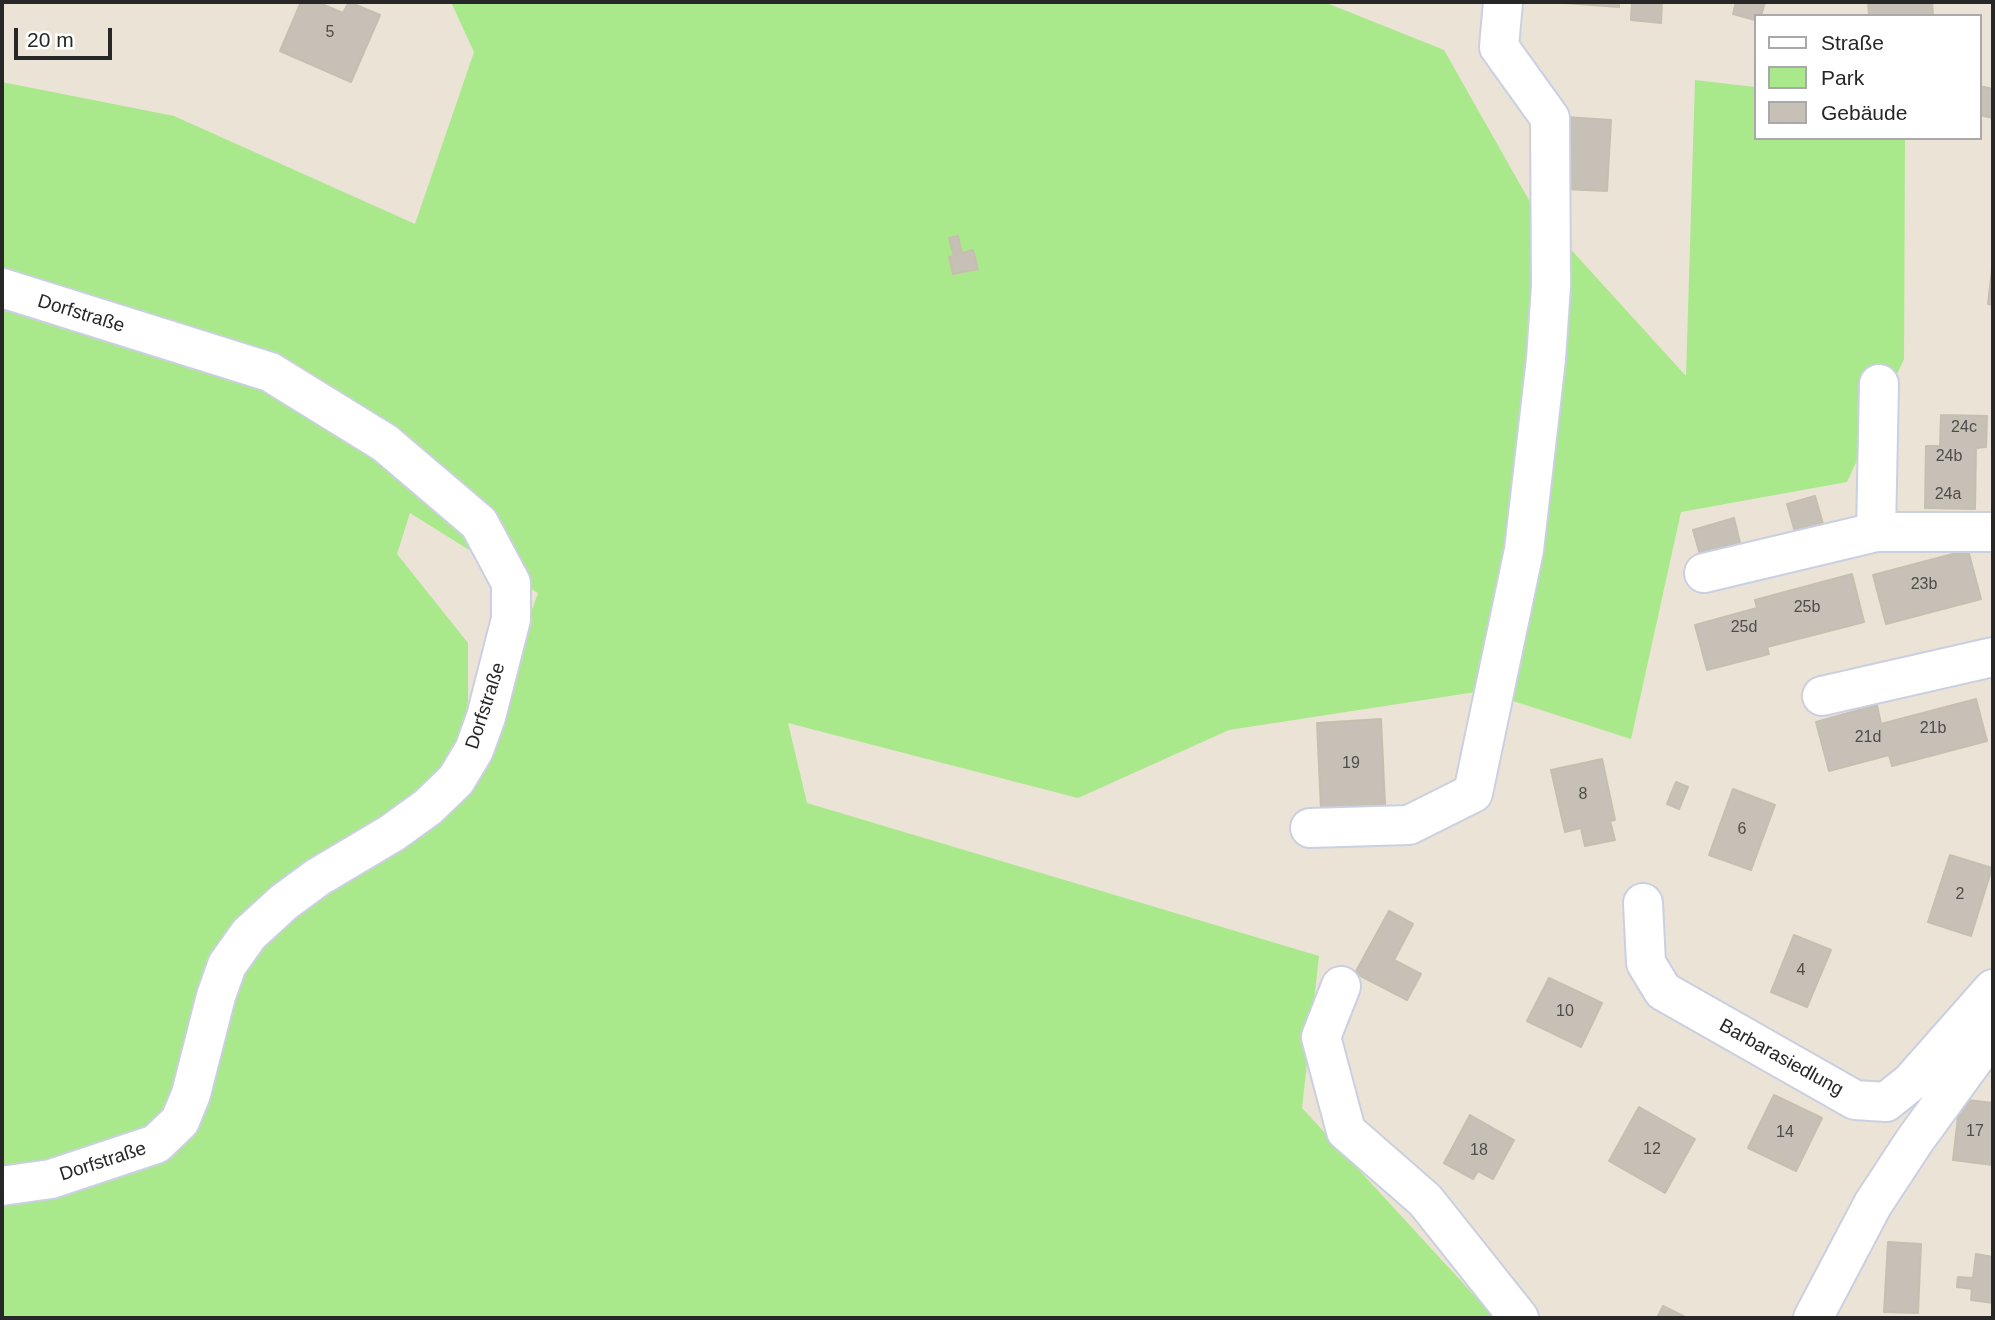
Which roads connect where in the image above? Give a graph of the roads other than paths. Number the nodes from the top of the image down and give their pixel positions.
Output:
1 (1503, 2) edge
2 (2, 288) edge
3 (1880, 384) dead end
4 (1876, 532) junction
5 (1993, 532) edge
6 (1704, 573) dead end
7 (1993, 657) edge
8 (1822, 696) dead end
9 (1310, 828) dead end
10 (1643, 903) dead end
11 (1341, 986) dead end
12 (1993, 989) edge
13 (1993, 1033) edge
14 (2, 1186) edge
15 (1519, 1318) edge
16 (1813, 1318) edge

1 - 9 street
2 - 14 street, Dorfstraße
3 - 4 street
4 - 5 street
4 - 6 street
7 - 8 street
10 - 12 street, Barbarasiedlung
11 - 15 street
13 - 16 street

